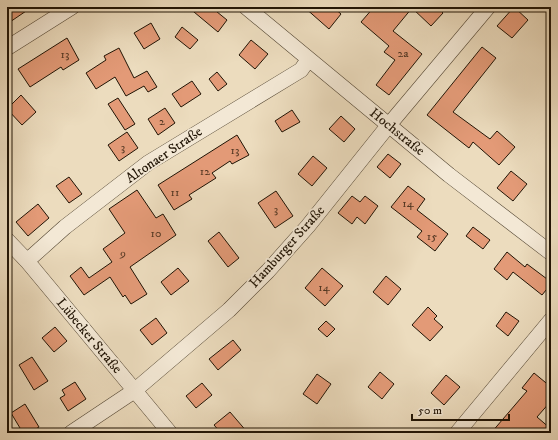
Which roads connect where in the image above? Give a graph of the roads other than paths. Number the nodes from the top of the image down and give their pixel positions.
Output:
1 (72, 7) edge
2 (246, 7) edge
3 (488, 7) edge
4 (7, 48) edge
5 (308, 60) junction
6 (388, 126) junction
7 (7, 240) edge
8 (551, 253) edge
9 (27, 261) junction
10 (551, 320) edge
11 (134, 391) junction
12 (71, 433) edge
13 (170, 433) edge
14 (457, 433) edge

1 - 4 street
2 - 5 street, Hochstraße
3 - 6 street, Hamburger Straße
5 - 6 street, Hochstraße
5 - 9 street, Altonaer Straße
6 - 8 street, Hochstraße
6 - 11 street, Hamburger Straße
7 - 9 street, Lübecker Straße
9 - 11 street, Lübecker Straße
10 - 14 street
11 - 12 street, Hamburger Straße
11 - 13 street, Lübecker Straße

